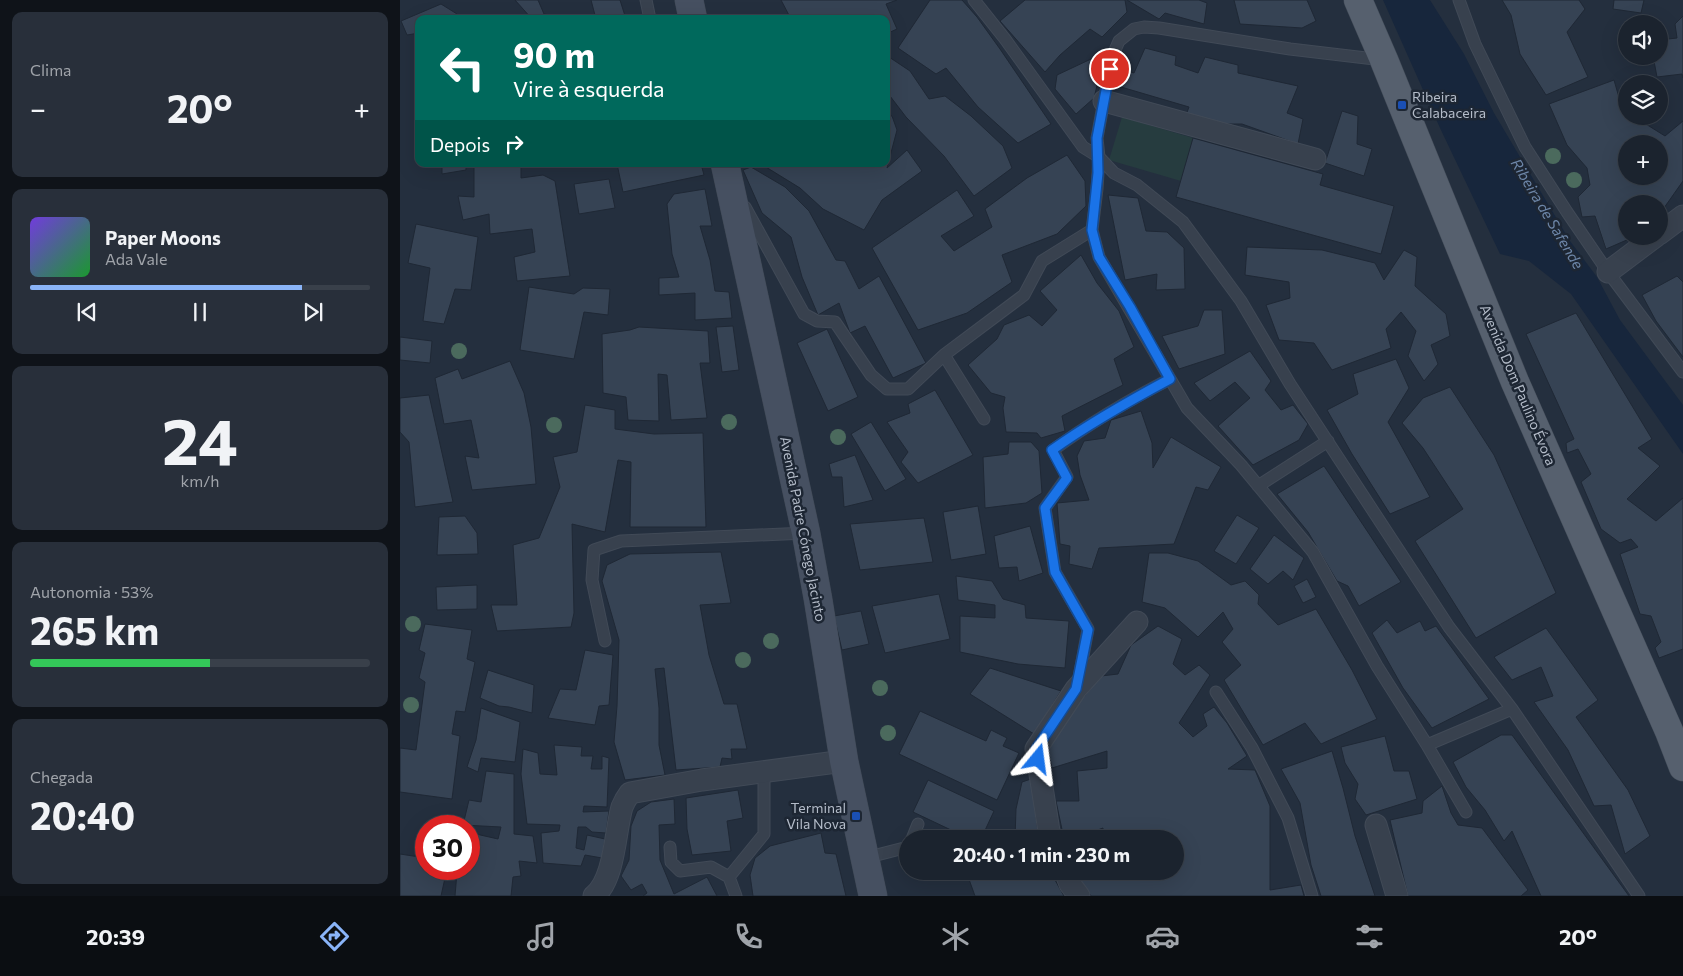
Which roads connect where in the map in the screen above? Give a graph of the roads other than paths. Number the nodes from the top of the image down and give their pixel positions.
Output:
1 (646, 0) edge
2 (689, 0) edge
3 (974, 0) edge
4 (1358, 0) edge
5 (1459, 0) edge
6 (649, 15) edge
7 (692, 15) edge
8 (1384, 60) junction
9 (1104, 101) junction
10 (1099, 157) junction
11 (1315, 159) dead end
12 (726, 169) edge
13 (1683, 216) edge
14 (1668, 227) edge
15 (1092, 230) junction
16 (1644, 245) edge
17 (1608, 272) junction
18 (944, 356) junction
19 (1683, 372) edge
20 (1170, 379) junction
21 (984, 419) dead end
22 (1328, 441) junction
23 (1258, 486) junction
24 (806, 533) junction
25 (1137, 622) dead end
26 (605, 641) dead end
27 (1076, 689) junction
28 (1216, 692) dead end
29 (1512, 709) junction
30 (1428, 745) junction
31 (844, 761) junction
32 (1683, 767) edge
33 (764, 772) junction
34 (1466, 812) dead end
35 (918, 824) dead end
36 (1376, 825) dead end
37 (916, 830) edge
38 (1049, 830) edge
39 (670, 846) dead end
40 (899, 850) edge
41 (865, 858) junction
42 (729, 877) junction
43 (1068, 880) edge
44 (594, 896) edge
45 (736, 896) edge
46 (873, 896) edge
47 (1079, 896) edge
48 (1312, 896) edge
49 (1397, 896) edge
50 (1640, 896) edge

1 - 6 lane
2 - 7 street
3 - 10 lane
4 - 8 main road, Avenida Dom Paulino Évora
5 - 17 lane
8 - 9 lane
8 - 32 main road, Avenida Dom Paulino Évora
9 - 10 lane
9 - 11 street
10 - 15 lane
10 - 22 lane
12 - 18 lane
12 - 24 street, Avenida Padre Cónego Jacinto
13 - 14 street
15 - 18 lane
15 - 20 lane
16 - 17 street
17 - 19 lane
18 - 21 lane
20 - 23 lane
20 - 27 lane
22 - 23 lane
22 - 29 lane
23 - 30 lane
24 - 26 lane
24 - 31 street, Avenida Padre Cónego Jacinto
25 - 27 street
27 - 38 street
28 - 48 lane
29 - 30 lane
29 - 50 lane
30 - 34 lane
31 - 33 street
31 - 41 street, Avenida Padre Cónego Jacinto
33 - 42 lane
33 - 44 street
35 - 37 lane
36 - 49 street
39 - 42 lane
40 - 41 lane
41 - 46 street, Avenida Padre Cónego Jacinto
42 - 45 lane
43 - 47 street

